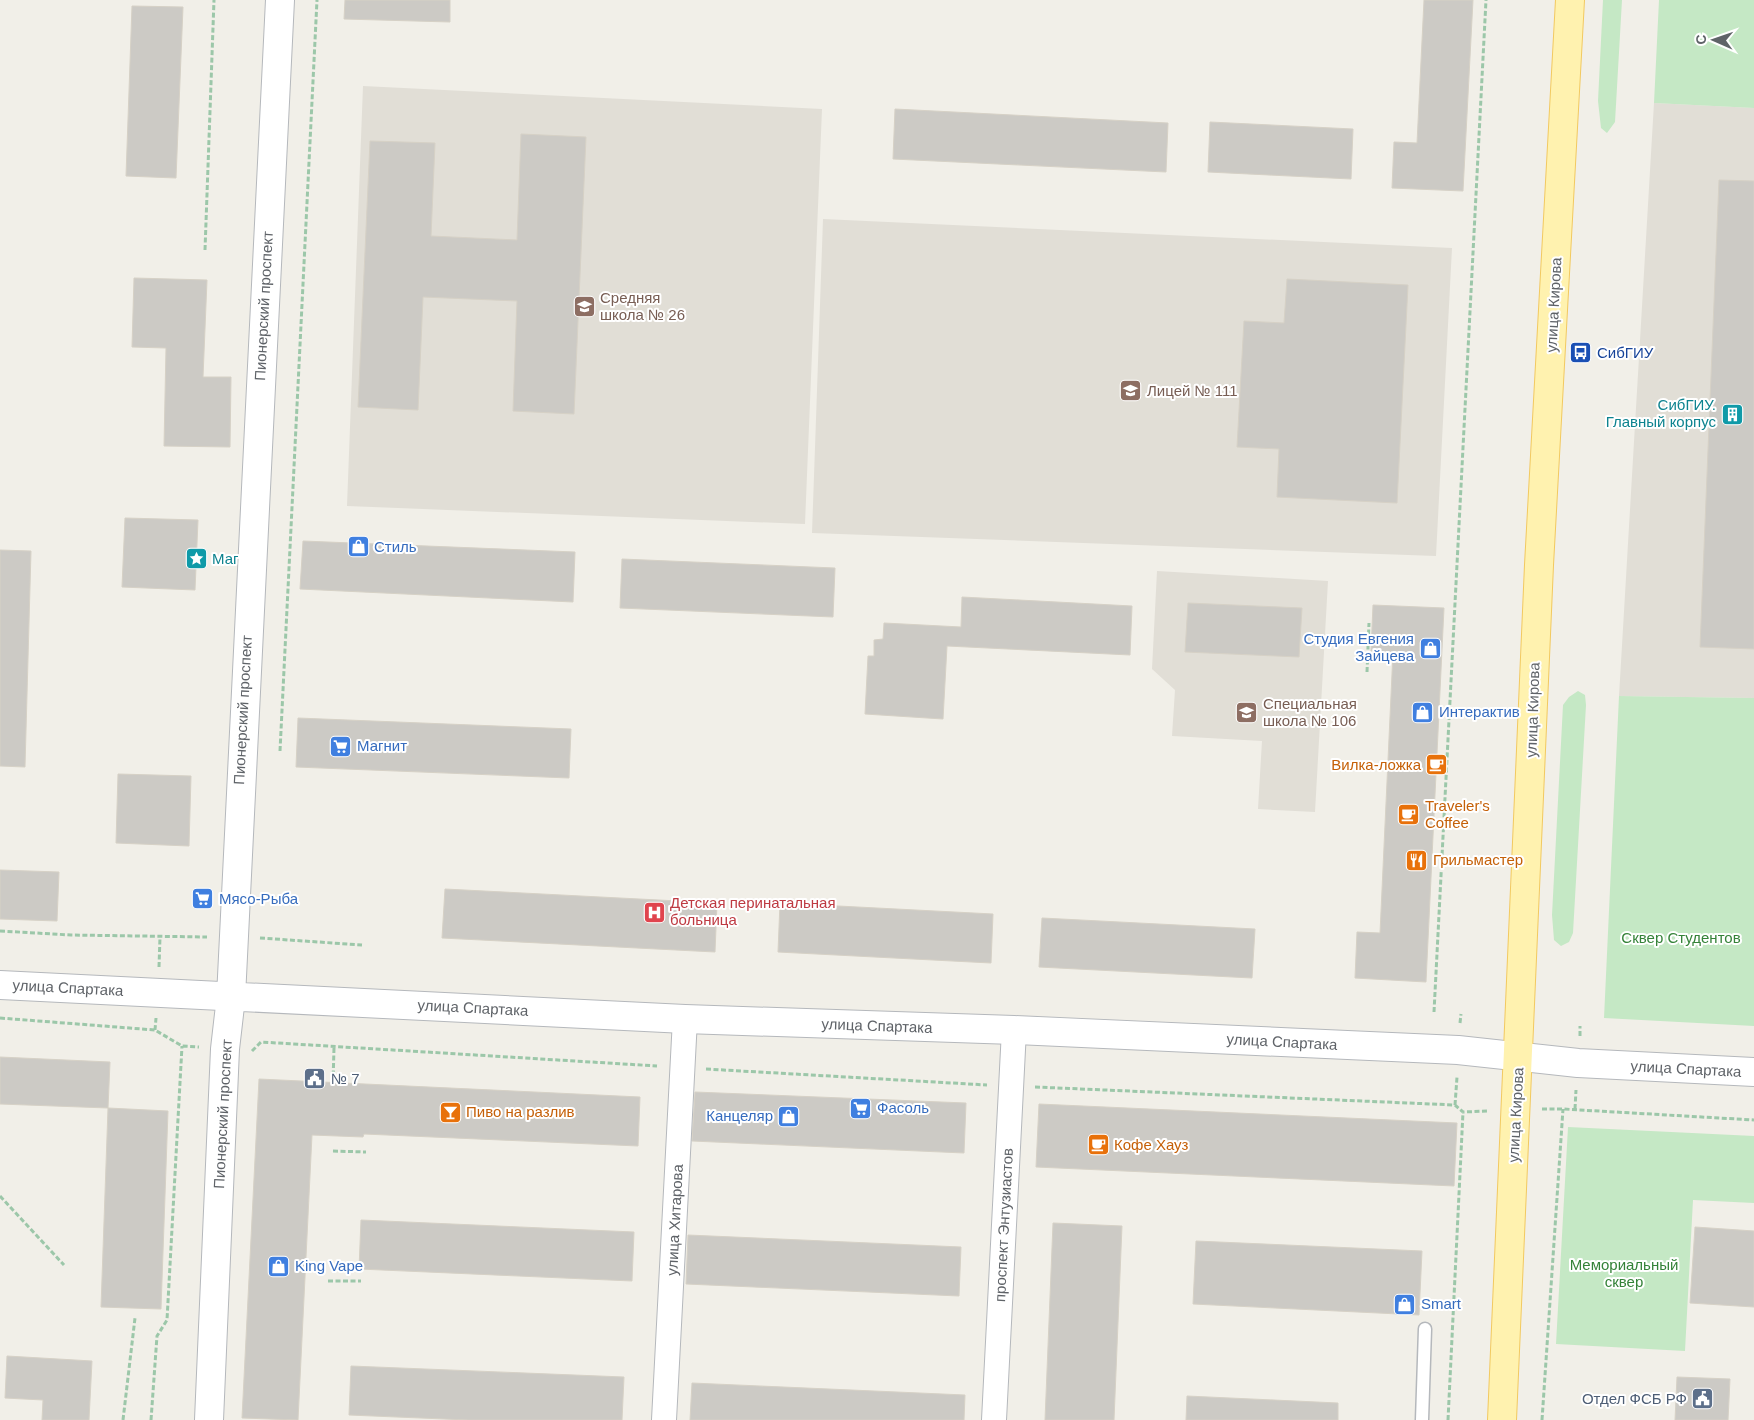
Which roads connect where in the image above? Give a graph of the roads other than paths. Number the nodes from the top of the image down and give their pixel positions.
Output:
1 (280, 0) edge
2 (1570, 0) edge
3 (0, 985) edge
4 (230, 997) junction
5 (685, 1020) junction
6 (1014, 1030) junction
7 (1519, 1058) junction
8 (1754, 1072) edge
9 (1426, 1329) dead end
10 (209, 1420) edge
11 (664, 1420) edge
12 (994, 1420) edge
13 (1422, 1420) edge
14 (1502, 1420) edge

1 - 4 street, Пионерский проспект
2 - 7 main road, улица Кирова
3 - 4 street, улица Спартака
4 - 5 street, улица Спартака
4 - 10 street, Пионерский проспект
5 - 6 street, улица Спартака
5 - 11 street, улица Хитарова
6 - 7 street, улица Спартака
6 - 12 street, проспект Энтузиастов
7 - 8 street, улица Спартака
7 - 14 main road, улица Кирова
9 - 13 lane

